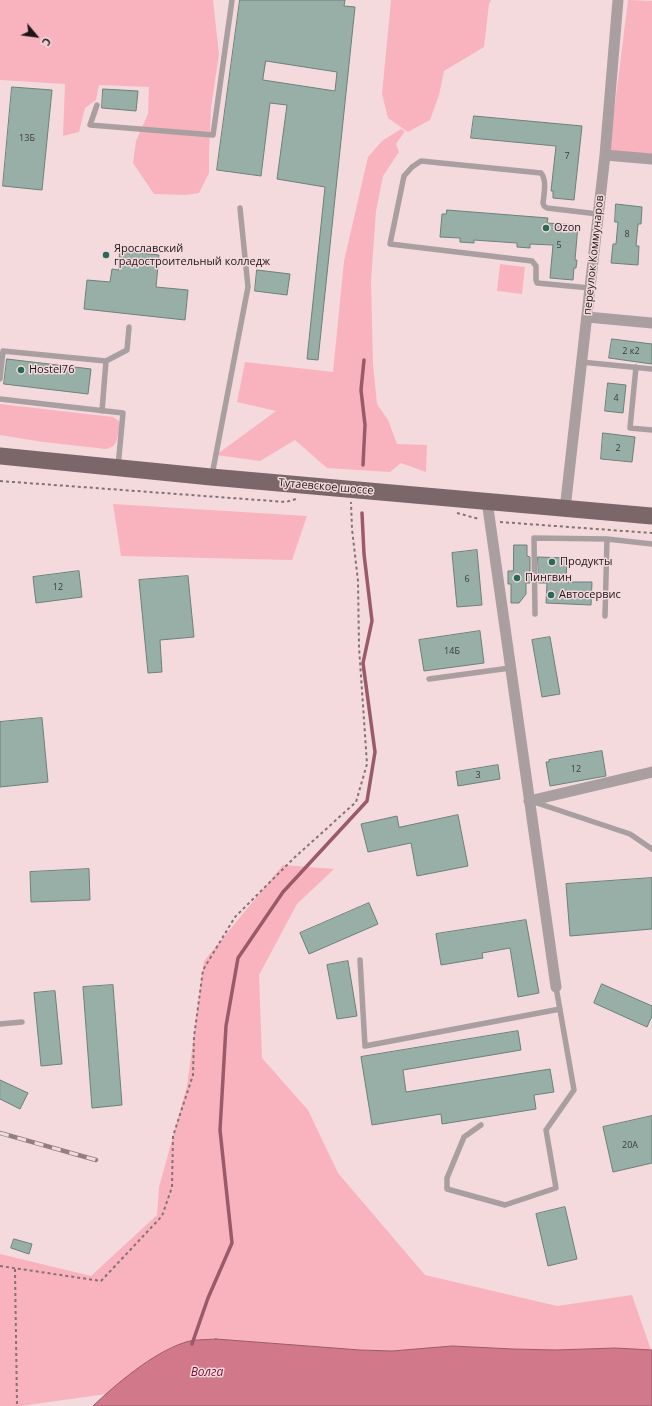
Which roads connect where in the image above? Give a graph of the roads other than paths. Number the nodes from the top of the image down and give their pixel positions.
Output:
1 (232, 0) edge
2 (618, 0) edge
3 (97, 105) dead end
4 (605, 154) junction
5 (652, 159) edge
6 (240, 208) dead end
7 (598, 214) junction
8 (590, 288) junction
9 (587, 317) junction
10 (652, 324) edge
11 (129, 326) dead end
12 (106, 361) junction
13 (582, 362) junction
14 (636, 367) junction
15 (652, 369) edge
16 (0, 379) edge
17 (0, 398) edge
18 (102, 411) junction
19 (652, 430) edge
20 (0, 456) edge
21 (118, 468) junction
22 (211, 477) junction
23 (487, 501) junction
24 (565, 509) junction
25 (652, 516) edge
26 (607, 539) junction
27 (652, 544) edge
28 (535, 614) dead end
29 (605, 616) dead end
30 (510, 668) junction
31 (429, 679) dead end
32 (652, 772) edge
33 (529, 801) junction
34 (652, 849) edge
35 (360, 960) dead end
36 (556, 988) joint
37 (560, 1009) junction
38 (22, 1022) dead end
39 (0, 1024) edge
40 (481, 1125) dead end

1 - 3 lane
2 - 4 street, переулок Коммунаров
4 - 5 street
4 - 7 street, переулок Коммунаров
6 - 22 lane
7 - 8 street, переулок Коммунаров
7 - 8 lane
8 - 9 street, переулок Коммунаров
9 - 10 street
9 - 13 street, переулок Коммунаров
11 - 12 lane
12 - 16 lane
12 - 18 lane
13 - 14 lane
13 - 24 street, переулок Коммунаров
14 - 15 lane
14 - 19 lane
17 - 18 lane
18 - 21 lane
20 - 21 main road, Тутаевское шоссе
21 - 22 main road, Тутаевское шоссе
22 - 23 main road, Тутаевское шоссе
23 - 24 main road, Тутаевское шоссе
23 - 30 street
24 - 25 main road, Тутаевское шоссе
26 - 27 lane
26 - 28 lane
26 - 29 lane
30 - 31 lane
30 - 33 street
32 - 33 street
33 - 34 lane
33 - 36 street
35 - 37 lane
36 - 37 lane
37 - 40 lane
38 - 39 lane

